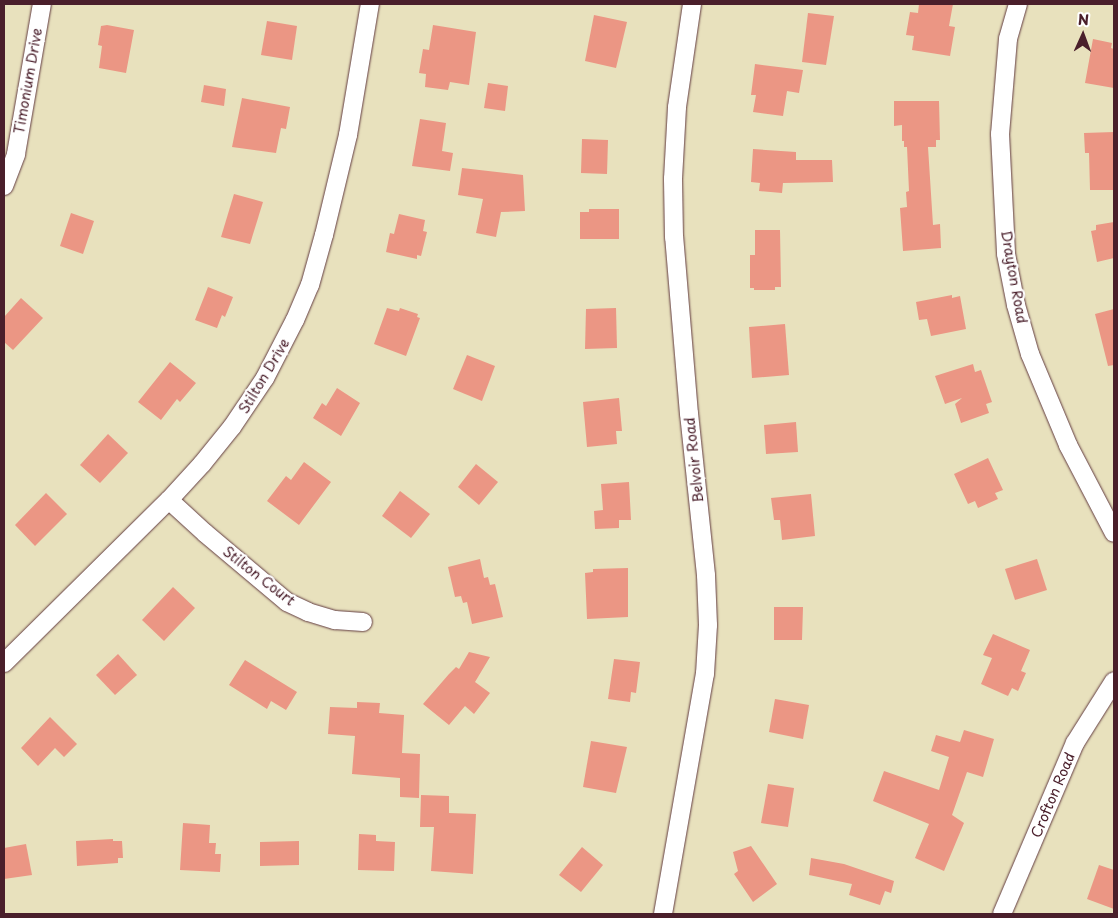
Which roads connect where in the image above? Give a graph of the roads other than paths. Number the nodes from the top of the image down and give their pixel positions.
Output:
1 (42, 4) edge
2 (370, 4) edge
3 (692, 4) edge
4 (1018, 4) edge
5 (4, 186) edge
6 (170, 500) junction
7 (1114, 533) edge
8 (363, 622) dead end
9 (4, 663) edge
10 (1114, 681) edge
11 (662, 914) edge
12 (1002, 914) edge

1 - 5 street, Timonium Drive
2 - 6 street, Stilton Drive
3 - 11 street, Belvoir Road
4 - 7 street, Drayton Road
6 - 8 street, Stilton Court
6 - 9 street, Stilton Drive
10 - 12 street, Crofton Road

